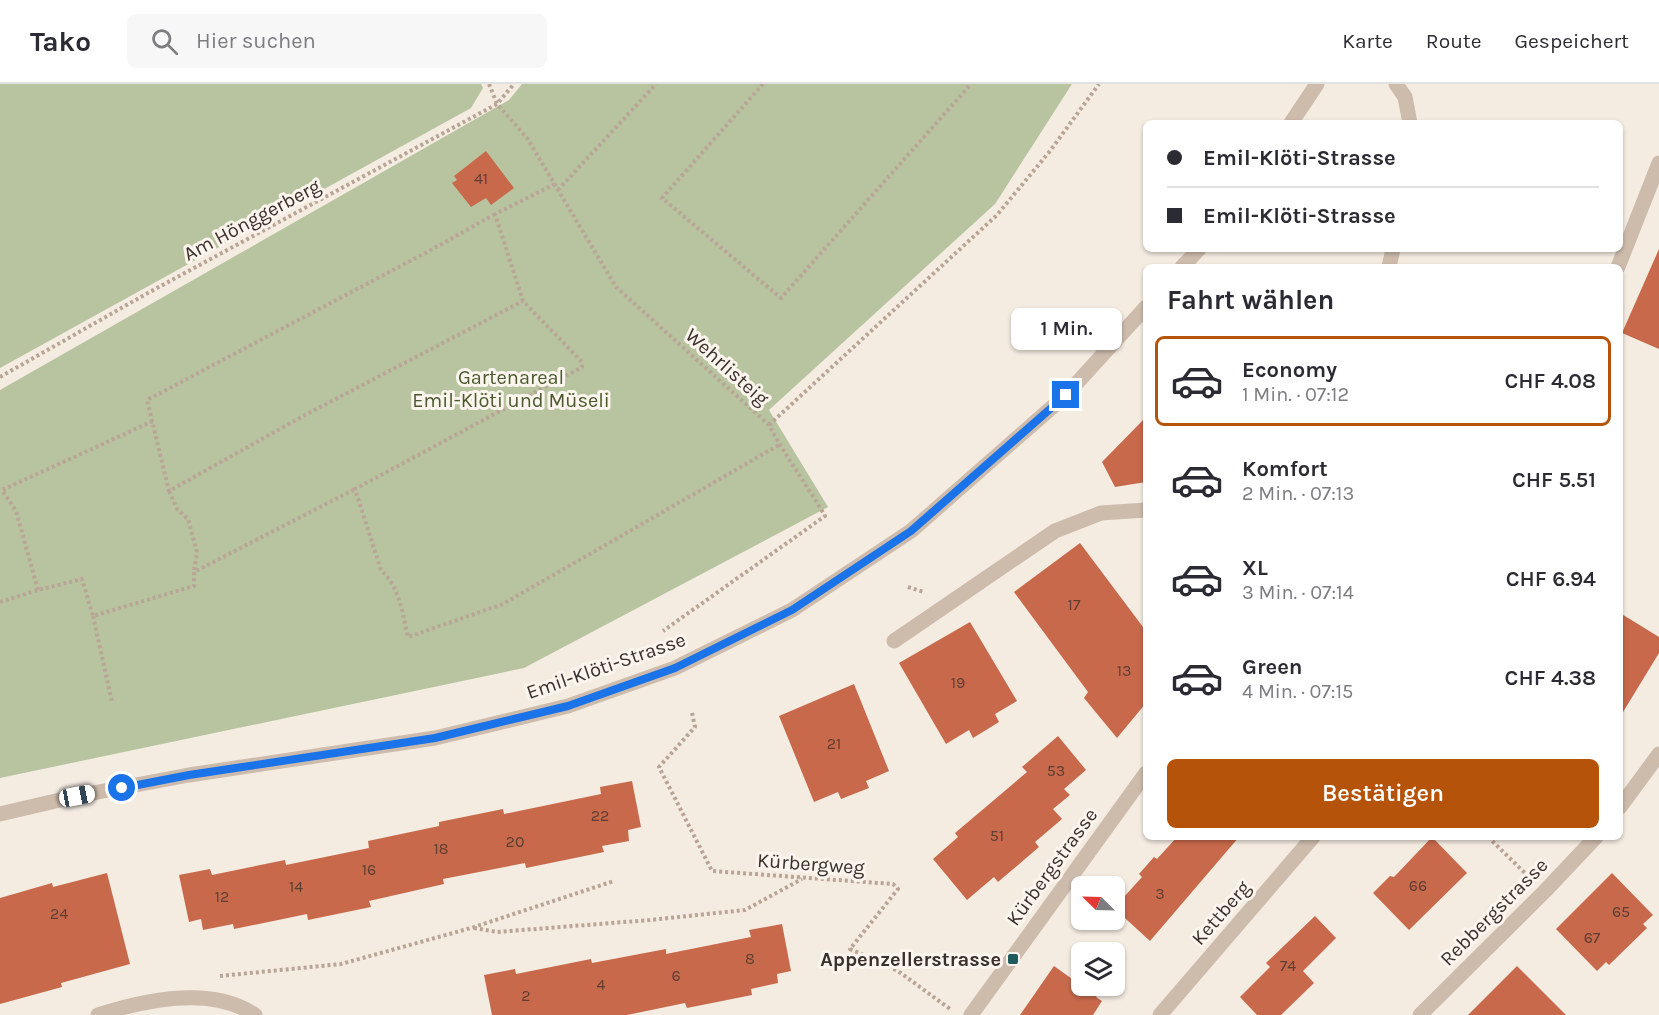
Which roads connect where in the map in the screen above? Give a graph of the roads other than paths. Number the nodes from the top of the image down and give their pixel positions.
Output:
1 (1317, 84) edge
2 (1396, 84) edge
3 (1293, 120) edge
4 (1409, 120) edge
5 (1659, 163) edge
6 (1196, 252) edge
7 (1185, 264) edge
8 (1619, 264) edge
9 (1143, 310) edge
10 (1143, 510) edge
11 (894, 641) dead end
12 (1659, 754) edge
13 (1143, 776) edge
14 (1623, 803) edge
15 (0, 814) edge
16 (1310, 840) edge
17 (1593, 840) edge
18 (98, 1015) edge
19 (255, 1015) edge
20 (971, 1015) edge
21 (1160, 1015) edge
22 (1420, 1015) edge

1 - 3 street
2 - 4 street
5 - 8 street
6 - 7 street
9 - 15 street, Emil-Klöti-Strasse
10 - 11 street
12 - 14 street
13 - 20 street, Kürbergstrasse
16 - 21 street, Kettberg
17 - 22 street, Rebbergstrasse
18 - 19 street

